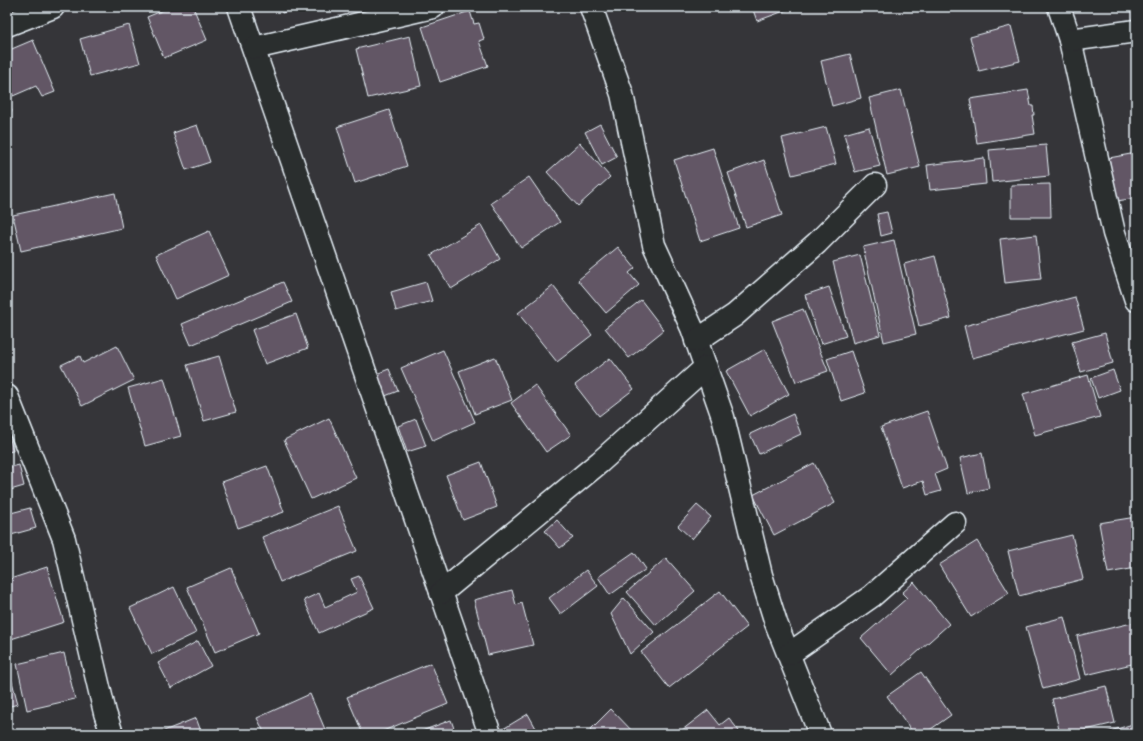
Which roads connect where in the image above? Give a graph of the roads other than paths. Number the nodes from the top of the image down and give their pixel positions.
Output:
1 (53, 7) edge
2 (239, 7) edge
3 (433, 7) edge
4 (592, 7) edge
5 (1059, 7) edge
6 (7, 25) edge
7 (1136, 31) edge
8 (1070, 40) junction
9 (254, 48) junction
10 (875, 185) dead end
11 (1136, 300) edge
12 (696, 341) junction
13 (706, 367) junction
14 (7, 396) edge
15 (955, 523) dead end
16 (441, 593) junction
17 (789, 654) junction
18 (112, 734) edge
19 (490, 734) edge
20 (820, 734) edge

1 - 6 street
2 - 9 street
3 - 9 street
4 - 12 street
5 - 8 street
7 - 8 street
8 - 11 street
9 - 16 street
10 - 12 street
12 - 13 street
13 - 16 street
13 - 17 street
14 - 18 street
15 - 17 street
16 - 19 street
17 - 20 street

